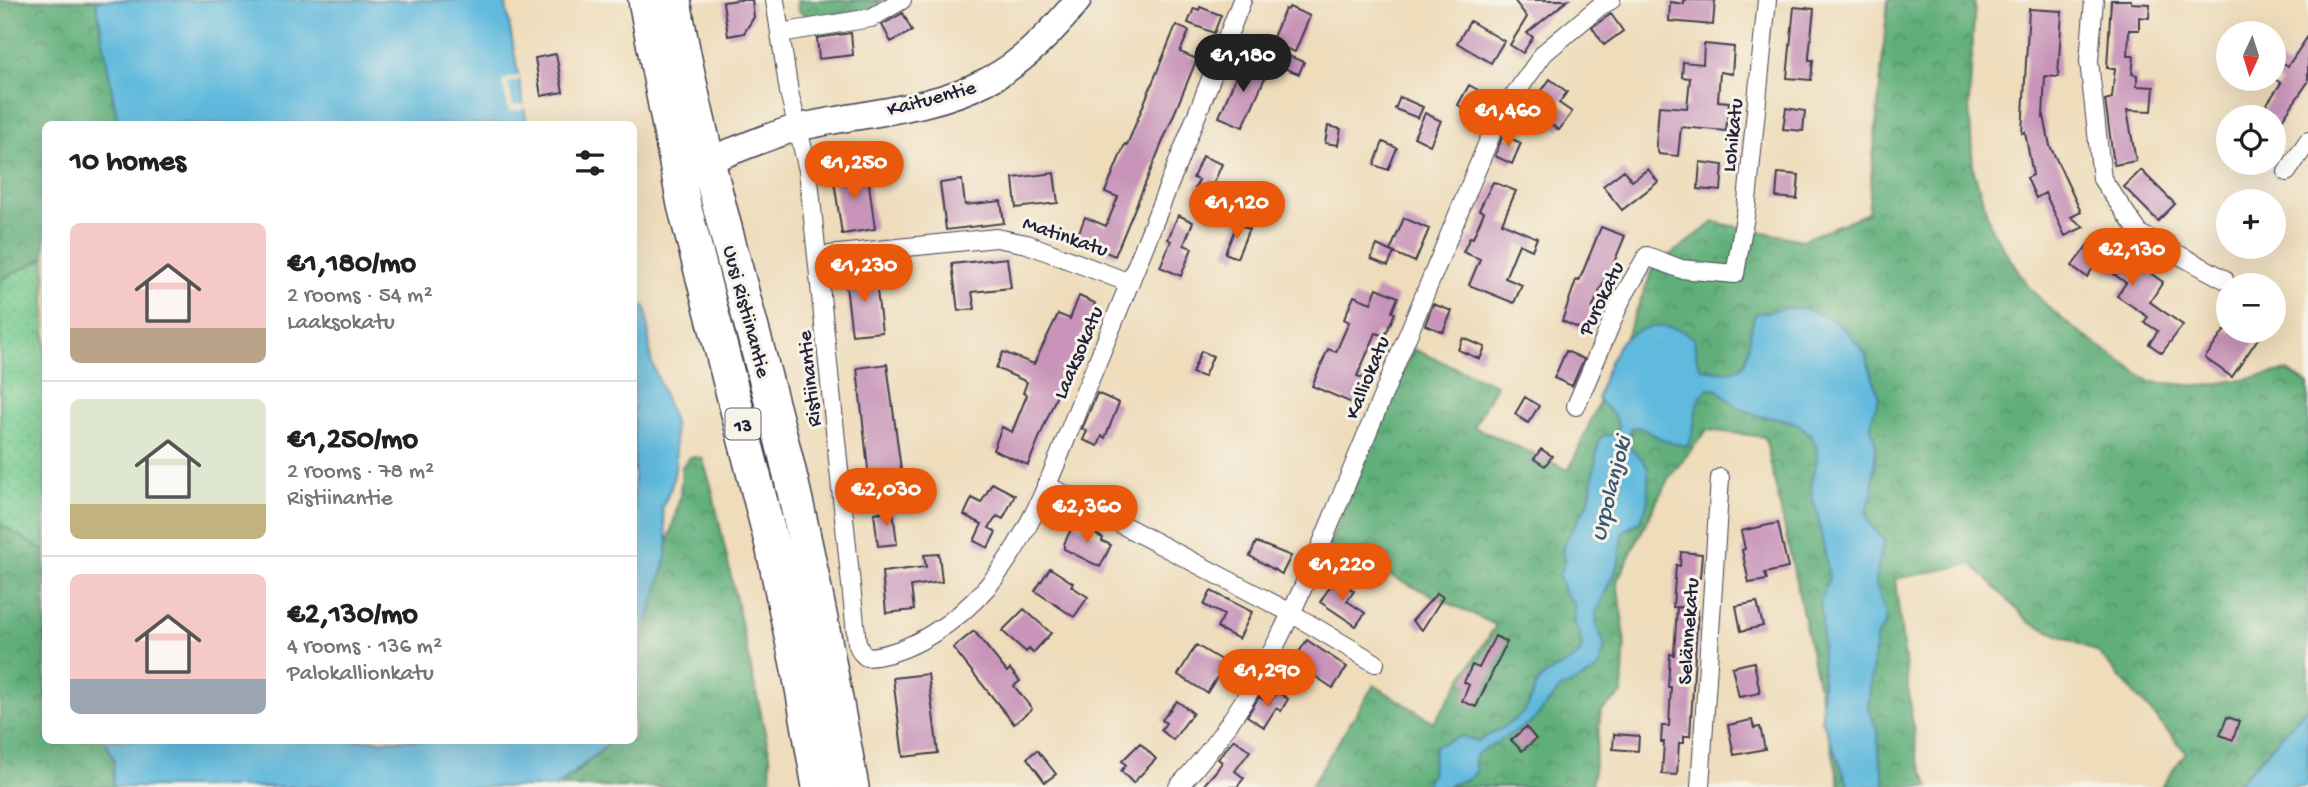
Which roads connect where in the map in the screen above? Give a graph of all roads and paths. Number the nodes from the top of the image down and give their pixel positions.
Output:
1 (645, 0) edge
2 (674, 0) edge
3 (775, 0) edge
4 (902, 0) edge
5 (1078, 0) edge
6 (1242, 0) edge
7 (1611, 0) edge
8 (1767, 0) edge
9 (2094, 0) edge
10 (780, 33) junction
11 (798, 128) junction
12 (2308, 141) edge
13 (709, 160) junction
14 (676, 168) junction
15 (2287, 172) dead end
16 (819, 256) junction
17 (1735, 274) joint
18 (2216, 275) edge
19 (1130, 283) junction
20 (1577, 405) dead end
21 (1720, 478) dead end
22 (1046, 485) junction
23 (1292, 613) junction
24 (874, 657) joint
25 (1375, 663) dead end
26 (819, 787) edge
27 (852, 787) edge
28 (1178, 787) edge
29 (1700, 787) edge

1 - 14 highway, Uusi Ristiinantie / 13
2 - 13 highway, Uusi Ristiinantie / 13
3 - 10 street, Ristiinantie
4 - 10 street
5 - 11 street, Kaituentie
6 - 19 street, Laaksokatu
7 - 23 street, Kalliokatu
8 - 17 street, Lohikatu
9 - 18 street
10 - 11 street, Ristiinantie
11 - 13 street, Kaituentie
11 - 16 street, Ristiinantie
12 - 15 street
13 - 14 street, Kaituentie
13 - 27 highway, Uusi Ristiinantie / 13
14 - 26 highway, Uusi Ristiinantie / 13
16 - 19 street, Matinkatu
16 - 24 street, Ristiinantie
17 - 20 street, Purokatu
19 - 22 street, Laaksokatu
21 - 29 street, Selännekatu
22 - 23 street
22 - 24 street, Laaksokatu
23 - 25 street
23 - 28 street, Kalliokatu

